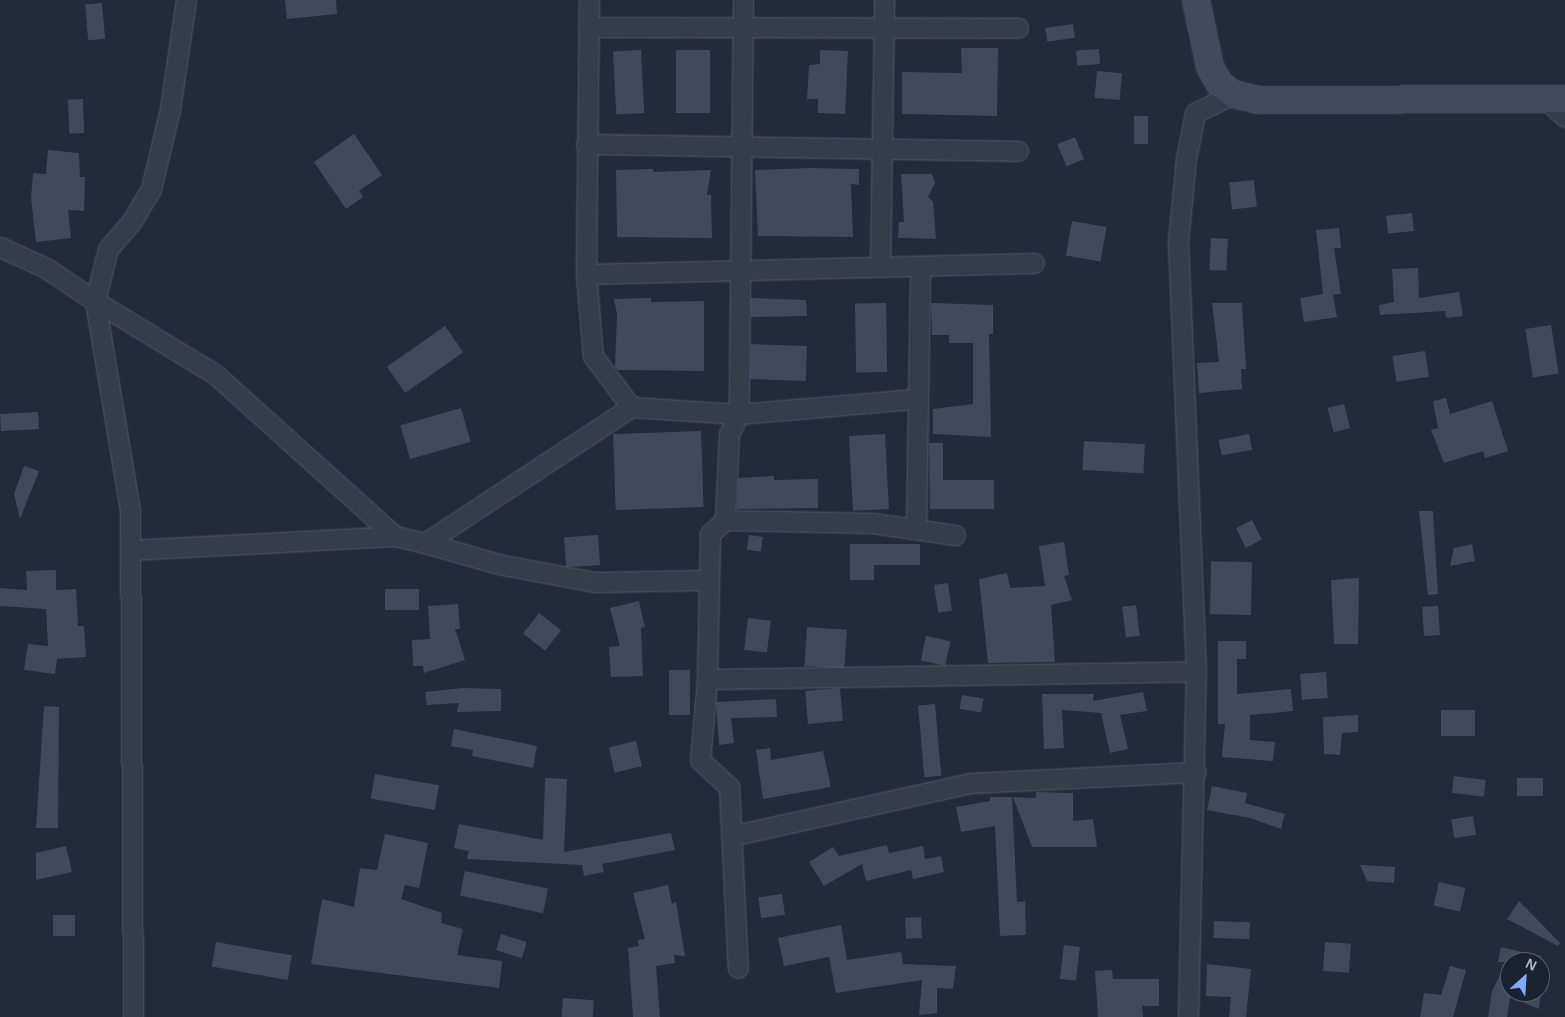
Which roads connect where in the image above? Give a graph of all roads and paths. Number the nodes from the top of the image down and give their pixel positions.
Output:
1 (186, 0) edge
2 (589, 0) edge
3 (743, 0) edge
4 (884, 0) edge
5 (1196, 0) edge
6 (588, 27) junction
7 (742, 27) junction
8 (884, 27) junction
9 (1018, 28) dead end
10 (1233, 94) junction
11 (1555, 99) edge
12 (1565, 117) edge
13 (586, 144) junction
14 (741, 148) junction
15 (882, 149) junction
16 (1018, 151) dead end
17 (0, 247) edge
18 (1034, 263) dead end
19 (920, 266) junction
20 (880, 267) junction
21 (740, 271) junction
22 (586, 274) junction
23 (95, 301) junction
24 (915, 399) junction
25 (631, 407) junction
26 (739, 414) junction
27 (725, 520) junction
28 (916, 529) junction
29 (955, 535) dead end
30 (395, 536) junction
31 (425, 543) junction
32 (130, 550) junction
33 (710, 580) junction
34 (1196, 671) junction
35 (708, 679) junction
36 (1196, 772) junction
37 (732, 836) junction
38 (738, 968) dead end
39 (133, 1017) edge
40 (1188, 1017) edge

1 - 23 street
2 - 6 street
3 - 7 street
4 - 8 street
5 - 10 street
6 - 7 street
6 - 13 street
7 - 8 street
7 - 14 street
8 - 9 street
8 - 15 street
10 - 11 street
10 - 34 street
11 - 12 street
13 - 14 street
13 - 22 street
14 - 15 street
14 - 21 street
15 - 16 street
15 - 20 street
17 - 23 street
18 - 19 street
19 - 20 street
19 - 24 street
20 - 21 street
21 - 22 street
21 - 26 street
22 - 25 street
23 - 30 street
23 - 32 street
24 - 26 street
24 - 28 street
25 - 26 street
25 - 31 street
26 - 27 street
27 - 28 street
27 - 33 street
28 - 29 street
30 - 31 street
30 - 32 street
31 - 33 street
32 - 39 street
33 - 35 street
34 - 35 street
34 - 36 street
35 - 37 street
36 - 37 street
36 - 40 street
37 - 38 street

